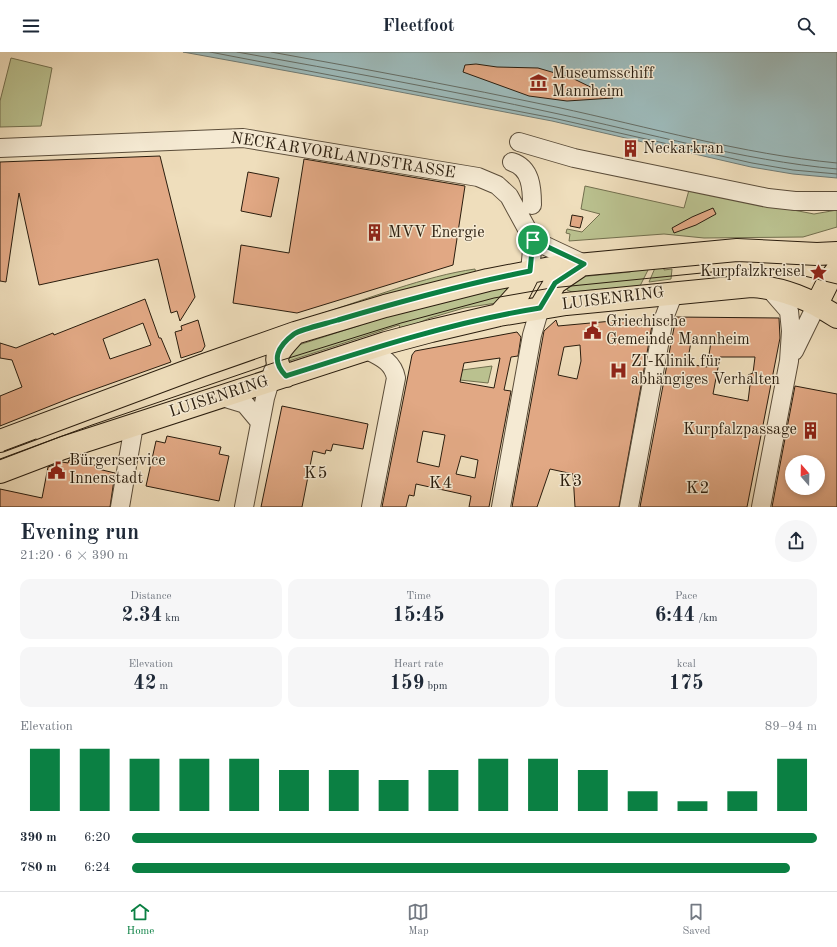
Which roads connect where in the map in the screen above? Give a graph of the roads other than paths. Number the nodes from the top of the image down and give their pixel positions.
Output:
1 (519, 142) dead end
2 (0, 148) edge
3 (512, 162) dead end
4 (837, 201) edge
5 (532, 206) dead end
6 (533, 240) junction
7 (837, 253) edge
8 (584, 264) junction
9 (837, 270) edge
10 (530, 271) junction
11 (768, 287) junction
12 (674, 292) junction
13 (817, 304) junction
14 (540, 308) junction
15 (499, 315) junction
16 (837, 317) edge
17 (295, 333) junction
18 (532, 335) junction
19 (367, 350) junction
20 (789, 361) junction
21 (277, 373) junction
22 (222, 397) junction
23 (260, 422) junction
24 (134, 425) junction
25 (0, 440) edge
26 (0, 472) edge
27 (120, 507) edge
28 (244, 507) edge
29 (371, 507) edge
30 (501, 507) edge
31 (629, 507) edge
32 (761, 507) edge

1 - 4 street
2 - 6 street, NECKARVORLANDSTRASSE
3 - 5 street
6 - 8 street
6 - 10 street
7 - 8 main road
8 - 10 main road
8 - 14 main road
9 - 13 main road
10 - 15 main road
10 - 17 main road
11 - 12 main road, LUISENRING
11 - 13 main road, LUISENRING
11 - 20 street
12 - 14 main road, LUISENRING
12 - 31 street
13 - 16 main road, LUISENRING
13 - 20 street
14 - 15 main road, LUISENRING
14 - 18 street
15 - 18 street
15 - 19 main road, LUISENRING
17 - 21 main road
17 - 25 main road
18 - 30 street
19 - 21 main road, LUISENRING
19 - 29 street
20 - 32 street
21 - 22 main road, LUISENRING
21 - 23 street
22 - 23 street
22 - 24 main road, LUISENRING
23 - 28 street
24 - 26 main road, LUISENRING
24 - 27 street

